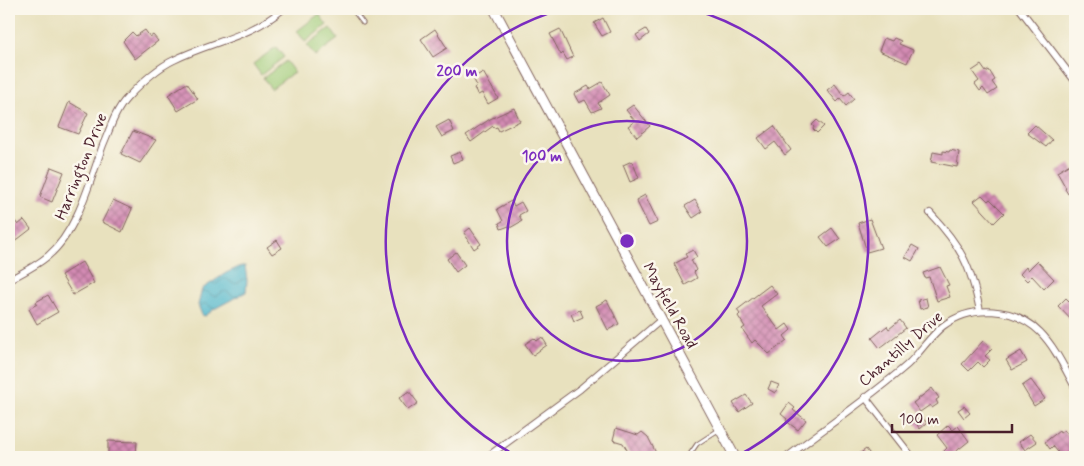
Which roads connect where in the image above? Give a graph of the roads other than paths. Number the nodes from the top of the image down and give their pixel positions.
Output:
1 (283, 9) edge
2 (352, 9) edge
3 (494, 9) edge
4 (1020, 9) edge
5 (363, 23) dead end
6 (1075, 81) edge
7 (930, 213) dead end
8 (9, 280) edge
9 (980, 311) junction
10 (662, 319) junction
11 (1075, 386) edge
12 (865, 397) junction
13 (720, 429) junction
14 (487, 457) edge
15 (688, 457) edge
16 (736, 457) edge
17 (787, 457) edge
18 (912, 457) edge

1 - 8 street, Harrington Drive
2 - 5 lane
3 - 10 street, Mayfield Road
4 - 6 street
7 - 9 street
9 - 11 street, Chantilly Drive
9 - 12 street, Chantilly Drive
10 - 13 street, Mayfield Road
10 - 14 street
12 - 17 street, Chantilly Drive
12 - 18 street
13 - 15 lane
13 - 16 street, Mayfield Road

